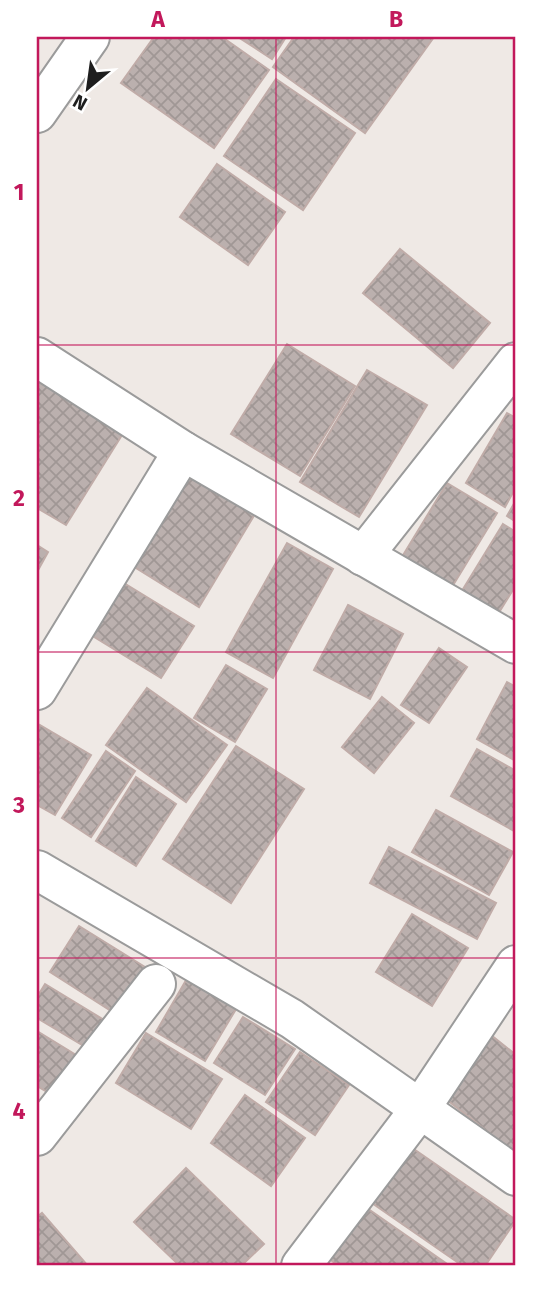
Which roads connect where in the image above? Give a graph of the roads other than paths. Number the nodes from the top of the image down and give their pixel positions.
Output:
1 (90, 37) edge
2 (37, 113) edge
3 (37, 357) edge
4 (516, 362) edge
5 (183, 452) junction
6 (363, 556) junction
7 (516, 645) edge
8 (37, 690) edge
9 (37, 870) edge
10 (516, 965) edge
11 (156, 984) dead end
12 (420, 1109) junction
13 (37, 1136) edge
14 (516, 1176) edge
15 (301, 1266) edge

1 - 2 street
3 - 5 street
4 - 6 street
5 - 6 street
5 - 8 street
6 - 7 street
9 - 12 street
10 - 12 street
11 - 13 street
12 - 14 street
12 - 15 street

